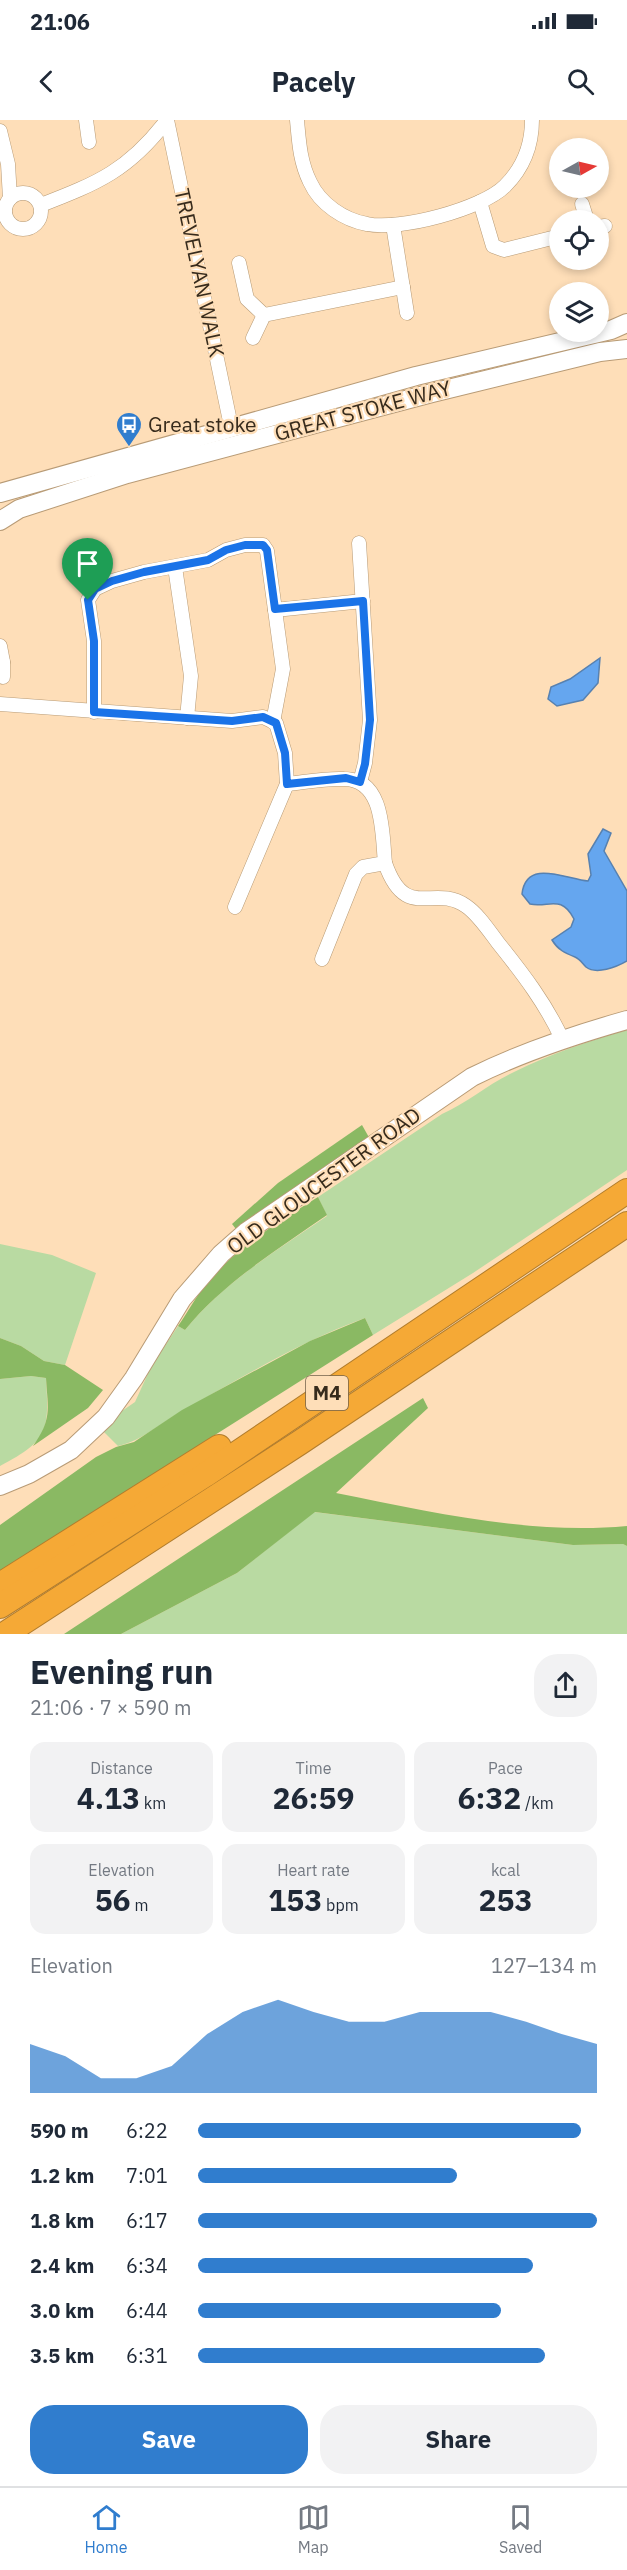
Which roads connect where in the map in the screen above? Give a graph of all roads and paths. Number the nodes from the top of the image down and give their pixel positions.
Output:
1 (86, 120) edge
2 (167, 120) edge
3 (297, 120) edge
4 (532, 120) edge
5 (0, 130) edge
6 (89, 142) dead end
7 (8, 164) junction
8 (25, 193) junction
9 (10, 198) junction
10 (480, 202) junction
11 (582, 204) dead end
12 (41, 205) junction
13 (584, 210) edge
14 (3, 217) edge
15 (393, 225) junction
16 (549, 239) edge
17 (239, 264) dead end
18 (403, 287) junction
19 (407, 313) dead end
20 (264, 315) junction
21 (627, 323) edge
22 (253, 338) dead end
23 (627, 349) edge
24 (231, 426) junction
25 (0, 493) edge
26 (0, 521) edge
27 (359, 543) dead end
28 (175, 567) junction
29 (363, 601) junction
30 (275, 609) junction
31 (0, 646) edge
32 (2, 662) edge
33 (3, 677) dead end
34 (0, 704) edge
35 (94, 712) junction
36 (187, 718) junction
37 (273, 722) junction
38 (360, 782) junction
39 (287, 784) junction
40 (385, 863) junction
41 (235, 906) dead end
42 (322, 959) dead end
43 (627, 1020) edge
44 (562, 1039) junction
45 (627, 1191) edge
46 (618, 1231) edge
47 (508, 1273) junction
48 (0, 1486) edge
49 (0, 1585) edge
50 (0, 1604) edge
51 (5, 1634) edge
52 (33, 1634) edge

1 - 6 street
2 - 12 street
2 - 24 street, TREVELYAN WALK
3 - 15 street
4 - 10 street
5 - 7 street
7 - 8 street
7 - 9 street
8 - 9 street
8 - 12 street
9 - 14 street
10 - 15 street
10 - 16 street
11 - 13 street
12 - 14 street
15 - 18 street
17 - 20 street
18 - 19 street
18 - 20 street
20 - 22 street
21 - 24 street, GREAT STOKE WAY
23 - 26 street, GREAT STOKE WAY
24 - 25 street, GREAT STOKE WAY
27 - 29 street
28 - 30 street
28 - 35 street
28 - 36 street
29 - 30 street
29 - 38 street
30 - 37 street
31 - 32 street
32 - 33 street
34 - 35 street
35 - 36 street
36 - 37 street
37 - 39 street
38 - 39 street
38 - 40 street
39 - 41 street
40 - 42 street
40 - 44 street
43 - 44 street, OLD GLOUCESTER ROAD
44 - 48 street, OLD GLOUCESTER ROAD
45 - 47 highway, M4
46 - 51 highway, M4
46 - 52 highway, M4
47 - 49 highway, M4
47 - 50 highway, M4

